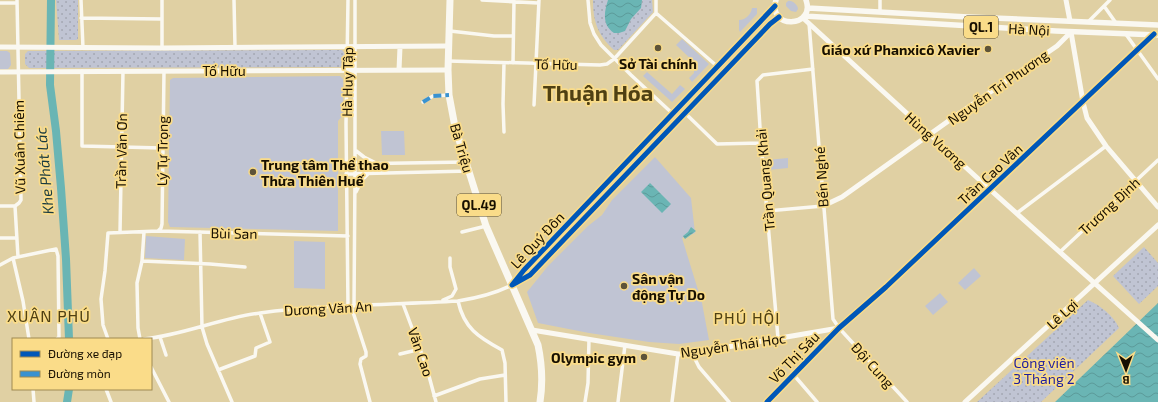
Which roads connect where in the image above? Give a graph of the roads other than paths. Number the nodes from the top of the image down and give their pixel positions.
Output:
1 (81, 0) edge
2 (162, 0) edge
3 (234, 0) edge
4 (348, 0) edge
5 (355, 0) edge
6 (450, 0) edge
7 (482, 0) edge
8 (588, 0) edge
9 (656, 0) edge
10 (806, 0) edge
11 (880, 0) edge
12 (1066, 0) edge
13 (1110, 0) edge
14 (17, 1) edge
15 (517, 1) edge
16 (538, 1) edge
17 (0, 3) edge
18 (775, 3) edge
19 (1104, 6) junction
20 (808, 8) junction
21 (880, 12) junction
22 (656, 13) junction
23 (803, 17) junction
24 (81, 18) junction
25 (779, 18) junction
26 (162, 19) junction
27 (1070, 21) junction
28 (1088, 22) junction
29 (809, 23) junction
30 (1116, 23) junction
31 (1158, 25) edge
32 (449, 31) junction
33 (1071, 32) junction
34 (1125, 33) junction
35 (1156, 34) edge
36 (513, 36) junction
37 (742, 42) junction
38 (448, 46) junction
39 (0, 47) edge
40 (18, 47) junction
41 (347, 47) junction
42 (355, 47) junction
43 (400, 47) junction
44 (83, 48) junction
45 (162, 48) junction
46 (235, 48) junction
47 (748, 48) junction
48 (1138, 51) junction
49 (614, 58) junction
50 (448, 61) junction
51 (504, 63) junction
52 (513, 63) junction
53 (536, 64) junction
54 (718, 67) junction
55 (813, 69) junction
56 (164, 70) junction
57 (347, 70) junction
58 (355, 70) junction
59 (400, 70) junction
60 (448, 70) junction
61 (18, 71) junction
62 (82, 71) junction
63 (123, 71) junction
64 (0, 72) edge
65 (1158, 79) edge
66 (450, 95) junction
67 (423, 102) dead end
68 (1083, 102) junction
69 (534, 105) dead end
70 (685, 113) junction
71 (673, 114) junction
72 (679, 119) junction
73 (504, 132) dead end
74 (930, 134) junction
75 (761, 143) junction
76 (1106, 146) junction
77 (122, 148) junction
78 (162, 148) junction
79 (356, 150) junction
80 (1158, 160) edge
81 (466, 162) junction
82 (346, 164) junction
83 (356, 164) junction
84 (379, 164) junction
85 (469, 171) junction
86 (356, 173) junction
87 (369, 173) junction
88 (346, 174) junction
89 (1135, 181) junction
90 (990, 190) junction
91 (355, 193) junction
92 (588, 203) junction
93 (0, 206) edge
94 (15, 206) junction
95 (823, 206) junction
96 (1158, 207) edge
97 (594, 209) junction
98 (767, 211) junction
99 (1017, 213) junction
100 (347, 215) junction
101 (355, 216) junction
102 (1158, 225) edge
103 (486, 226) junction
104 (158, 231) junction
105 (120, 232) junction
106 (144, 232) junction
107 (200, 232) junction
108 (462, 232) dead end
109 (348, 236) junction
110 (0, 238) edge
111 (17, 238) junction
112 (1060, 251) junction
113 (18, 257) junction
114 (13, 258) junction
115 (450, 258) dead end
116 (142, 261) junction
117 (348, 262) junction
118 (354, 262) junction
119 (200, 264) junction
120 (0, 265) edge
121 (245, 268) dead end
122 (1095, 282) junction
123 (512, 285) junction
124 (458, 301) junction
125 (436, 302) junction
126 (403, 304) junction
127 (351, 306) junction
128 (260, 313) junction
129 (202, 327) junction
130 (839, 328) junction
131 (532, 330) junction
132 (160, 337) junction
133 (29, 338) edge
134 (58, 338) edge
135 (108, 338) edge
136 (140, 338) edge
137 (152, 338) edge
138 (778, 338) junction
139 (589, 339) junction
140 (1158, 340) edge
141 (625, 345) junction
142 (421, 349) junction
143 (400, 354) dead end
144 (678, 354) junction
145 (692, 354) junction
146 (166, 355) dead end
147 (152, 369) edge
148 (218, 370) junction
149 (793, 374) junction
150 (505, 375) junction
151 (34, 390) edge
152 (106, 390) edge
153 (434, 396) junction
154 (34, 402) edge
155 (111, 402) edge
156 (169, 402) edge
157 (232, 402) edge
158 (370, 402) edge
159 (436, 402) edge
160 (506, 402) edge
161 (540, 402) edge
162 (585, 402) edge
163 (618, 402) edge
164 (672, 402) edge
165 (729, 402) edge
166 (767, 402) edge
167 (817, 402) edge
168 (907, 402) edge
169 (965, 402) edge

1 - 24 street
2 - 26 street
3 - 46 street
4 - 41 street, Hà Huy Tập
5 - 42 street, Hà Huy Tập
6 - 32 highway, Bà Triệu / QL.49
7 - 15 street
8 - 49 street
9 - 22 street
10 - 20 main road
11 - 21 street
12 - 27 street
13 - 19 street
14 - 17 street
14 - 40 street, Vũ Xuân Chiêm
15 - 16 street
15 - 36 street
16 - 53 street
18 - 25 main road
18 - 37 street, Lê Quý Đôn
19 - 28 street
19 - 30 street
20 - 21 main road, Hà Nội / QL.1
20 - 23 main road
21 - 27 main road, Hà Nội / QL.1
22 - 49 street
22 - 54 street
23 - 25 main road, QL.1
23 - 29 street, Hùng Vương
23 - 33 main road, Hà Nội / QL.1
24 - 26 street
24 - 44 street
25 - 47 street, Lê Quý Đôn
26 - 45 street
27 - 28 main road, Hà Nội / QL.1
27 - 33 main road
28 - 30 main road, Hà Nội / QL.1
29 - 55 street, Bến Nghé
29 - 74 street, Hùng Vương
30 - 31 main road, Hà Nội / QL.1
32 - 36 street
32 - 38 highway, Bà Triệu / QL.49
33 - 34 main road, Hà Nội / QL.1
33 - 68 street
33 - 74 street, Nguyễn Tri Phương
34 - 35 main road, Hà Nội / QL.1
34 - 48 street
35 - 48 street, Trần Cao Vân
36 - 52 street
37 - 47 street
37 - 54 street, Lê Quý Đôn
38 - 43 street, Tố Hữu
38 - 50 highway, Bà Triệu / QL.49
39 - 40 street, Tố Hữu
40 - 44 street, Tố Hữu
40 - 61 street, Vũ Xuân Chiêm
41 - 42 street, Tố Hữu
41 - 46 street, Tố Hữu
41 - 57 street, Hà Huy Tập
42 - 43 street, Tố Hữu
42 - 58 street, Hà Huy Tập
43 - 59 street
44 - 45 street, Tố Hữu
45 - 46 street, Tố Hữu
47 - 70 street, Lê Quý Đôn
48 - 65 street
48 - 68 street, Trần Cao Vân
49 - 53 street, Tố Hữu
49 - 71 street
50 - 51 street, Tố Hữu
50 - 60 highway, Bà Triệu / QL.49
51 - 52 street, Tố Hữu
51 - 73 street
52 - 53 street, Tố Hữu
53 - 69 street
54 - 71 street, Lê Quý Đôn
55 - 75 street, Trần Quang Khải
55 - 95 street, Bến Nghé
56 - 57 street, Tố Hữu
56 - 63 street, Tố Hữu
56 - 78 street, Lý Tự Trọng
57 - 58 street, Tố Hữu
57 - 82 street, Hà Huy Tập
58 - 59 street, Tố Hữu
58 - 79 street, Hà Huy Tập
59 - 60 street, Tố Hữu
60 - 66 highway, Bà Triệu / QL.49
61 - 62 street, Tố Hữu
61 - 64 street, Tố Hữu
61 - 94 street, Vũ Xuân Chiêm
62 - 63 street, Tố Hữu
62 - 77 street
63 - 77 street, Trần Văn Ơn
66 - 67 street
66 - 81 highway, Bà Triệu / QL.49
68 - 76 street
68 - 90 street, Trần Cao Vân
70 - 72 street, Lê Quý Đôn
70 - 75 street
71 - 72 street
71 - 92 street, Lê Quý Đôn
72 - 97 street, Lê Quý Đôn
74 - 90 street, Hùng Vương
74 - 95 street, Nguyễn Tri Phương
75 - 98 street, Trần Quang Khải
76 - 89 street
76 - 99 street
77 - 78 street
77 - 105 street, Trần Văn Ơn
78 - 104 street, Lý Tự Trọng
79 - 83 street, Hà Huy Tập
79 - 84 street
80 - 89 street, Trương Định
81 - 84 street
81 - 85 highway, Bà Triệu / QL.49
82 - 83 street
82 - 88 street, Hà Huy Tập
83 - 84 street
83 - 86 street, Hà Huy Tập
85 - 87 street
85 - 103 highway, Bà Triệu / QL.49
86 - 87 street
86 - 88 street
86 - 91 street, Hà Huy Tập
87 - 91 street
88 - 100 street, Hà Huy Tập
89 - 96 street
89 - 112 street, Trương Định
90 - 99 street, Hùng Vương
90 - 130 street, Trần Cao Vân
91 - 101 street, Hà Huy Tập
92 - 97 street
92 - 123 street, Lê Quý Đôn
93 - 94 street, Vũ Xuân Chiêm
94 - 111 street
95 - 98 street
95 - 130 street, Bến Nghé
97 - 123 street, Lê Quý Đôn
98 - 138 street, Trần Quang Khải
99 - 112 street, Hùng Vương
100 - 101 street
100 - 109 street, Hà Huy Tập
101 - 118 street, Hà Huy Tập
102 - 122 street, Lê Lợi
103 - 108 street
103 - 123 highway, Bà Triệu / QL.49
104 - 106 street, Bùi San
104 - 107 street, Bùi San
105 - 106 street, Bùi San
105 - 135 street
106 - 116 street
107 - 109 street, Bùi San
107 - 119 street
109 - 117 street, Hà Huy Tập
110 - 111 street
111 - 113 street
112 - 122 street, Hùng Vương
113 - 114 street
113 - 134 street
114 - 120 street
114 - 133 street
115 - 125 street
116 - 119 street
116 - 136 street
117 - 118 street
117 - 127 street, Hà Huy Tập
118 - 127 street, Hà Huy Tập
119 - 121 street
119 - 129 street
122 - 140 street, Hùng Vương
122 - 169 street, Lê Lợi
123 - 124 street, Dương Văn An
123 - 131 highway, Bà Triệu / QL.49
124 - 125 street, Dương Văn An
124 - 150 street
125 - 126 street, Dương Văn An
126 - 127 street, Dương Văn An
126 - 142 street, Văn Cao
127 - 128 street, Dương Văn An
127 - 158 street
128 - 129 street, Dương Văn An
128 - 148 street
129 - 132 street, Dương Văn An
129 - 148 street
130 - 138 street, Nguyễn Thái Học
130 - 149 street, Võ Thị Sáu
130 - 168 street, Đội Cung
131 - 139 street, Nguyễn Thái Học
131 - 161 highway, Bà Triệu / QL.49
132 - 137 street, Dương Văn An
132 - 146 street
138 - 145 street, Nguyễn Thái Học
139 - 141 street, Nguyễn Thái Học
139 - 162 street
141 - 144 street, Nguyễn Thái Học
141 - 163 street
142 - 143 street
142 - 153 street, Văn Cao
144 - 145 street, Nguyễn Thái Học
144 - 164 street
145 - 165 street
147 - 156 street
148 - 157 street
149 - 166 street, Võ Thị Sáu
149 - 167 street
150 - 153 street
150 - 160 street
151 - 154 street
152 - 155 street
153 - 159 street, Văn Cao

